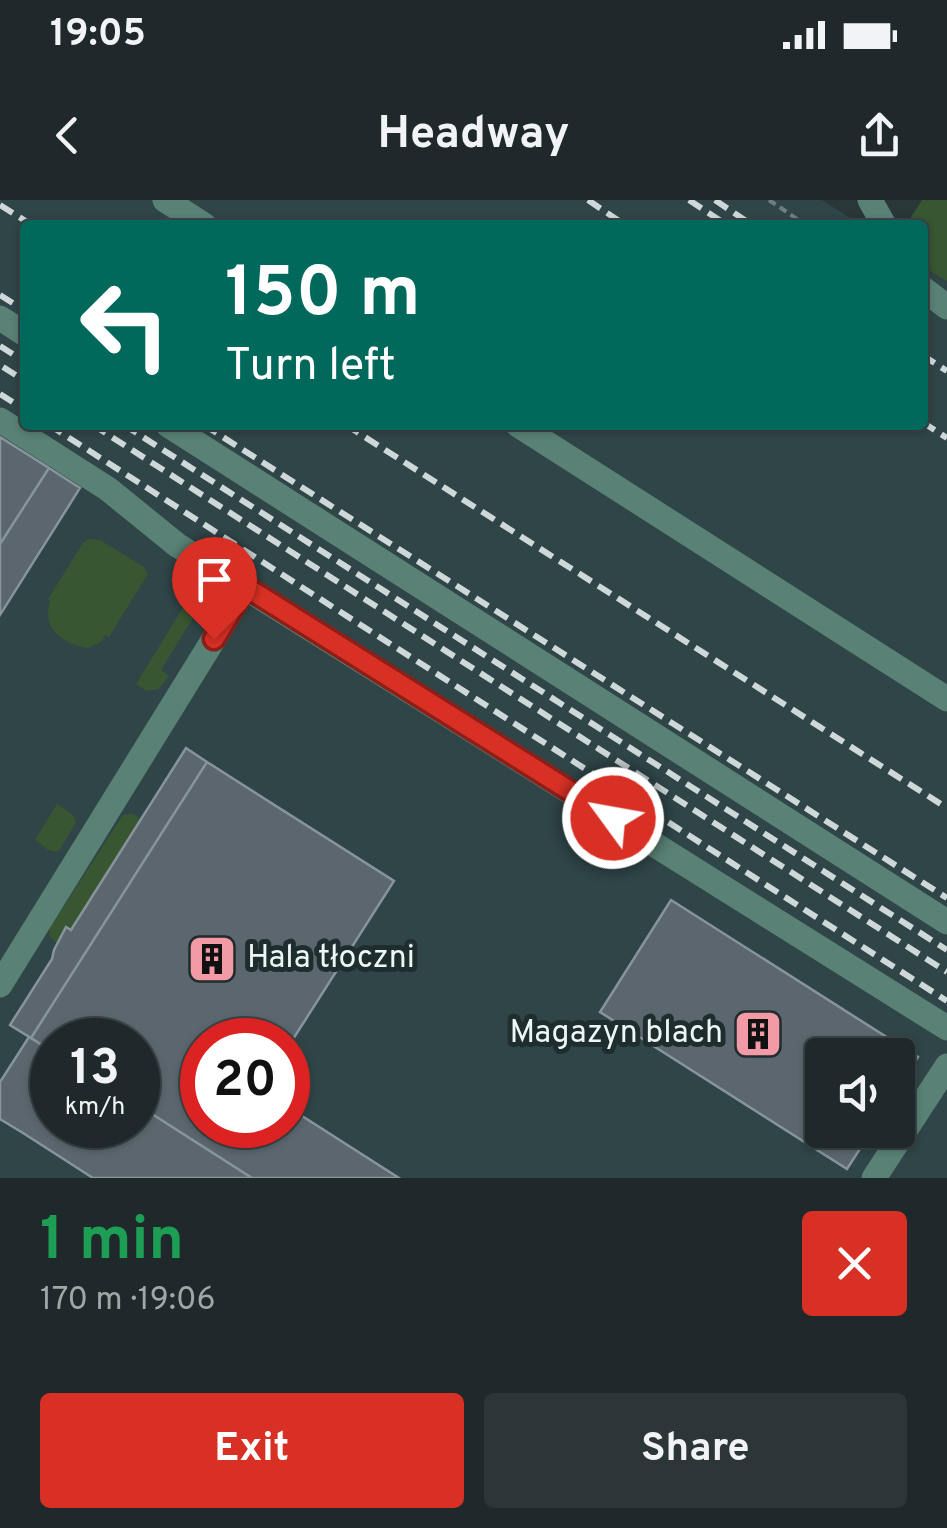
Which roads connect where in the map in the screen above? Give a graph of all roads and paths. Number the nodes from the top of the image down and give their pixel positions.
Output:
1 (165, 200) edge
2 (770, 200) edge
3 (196, 220) edge
4 (799, 220) edge
5 (0, 420) edge
6 (176, 430) edge
7 (526, 430) edge
8 (246, 587) junction
9 (947, 699) edge
10 (947, 922) edge
11 (0, 984) edge
12 (947, 1028) edge
13 (947, 1066) edge
14 (874, 1178) edge

1 - 3 lane
2 - 4 path
5 - 8 lane
6 - 10 lane
7 - 9 lane
8 - 11 lane
8 - 12 lane
13 - 14 lane

